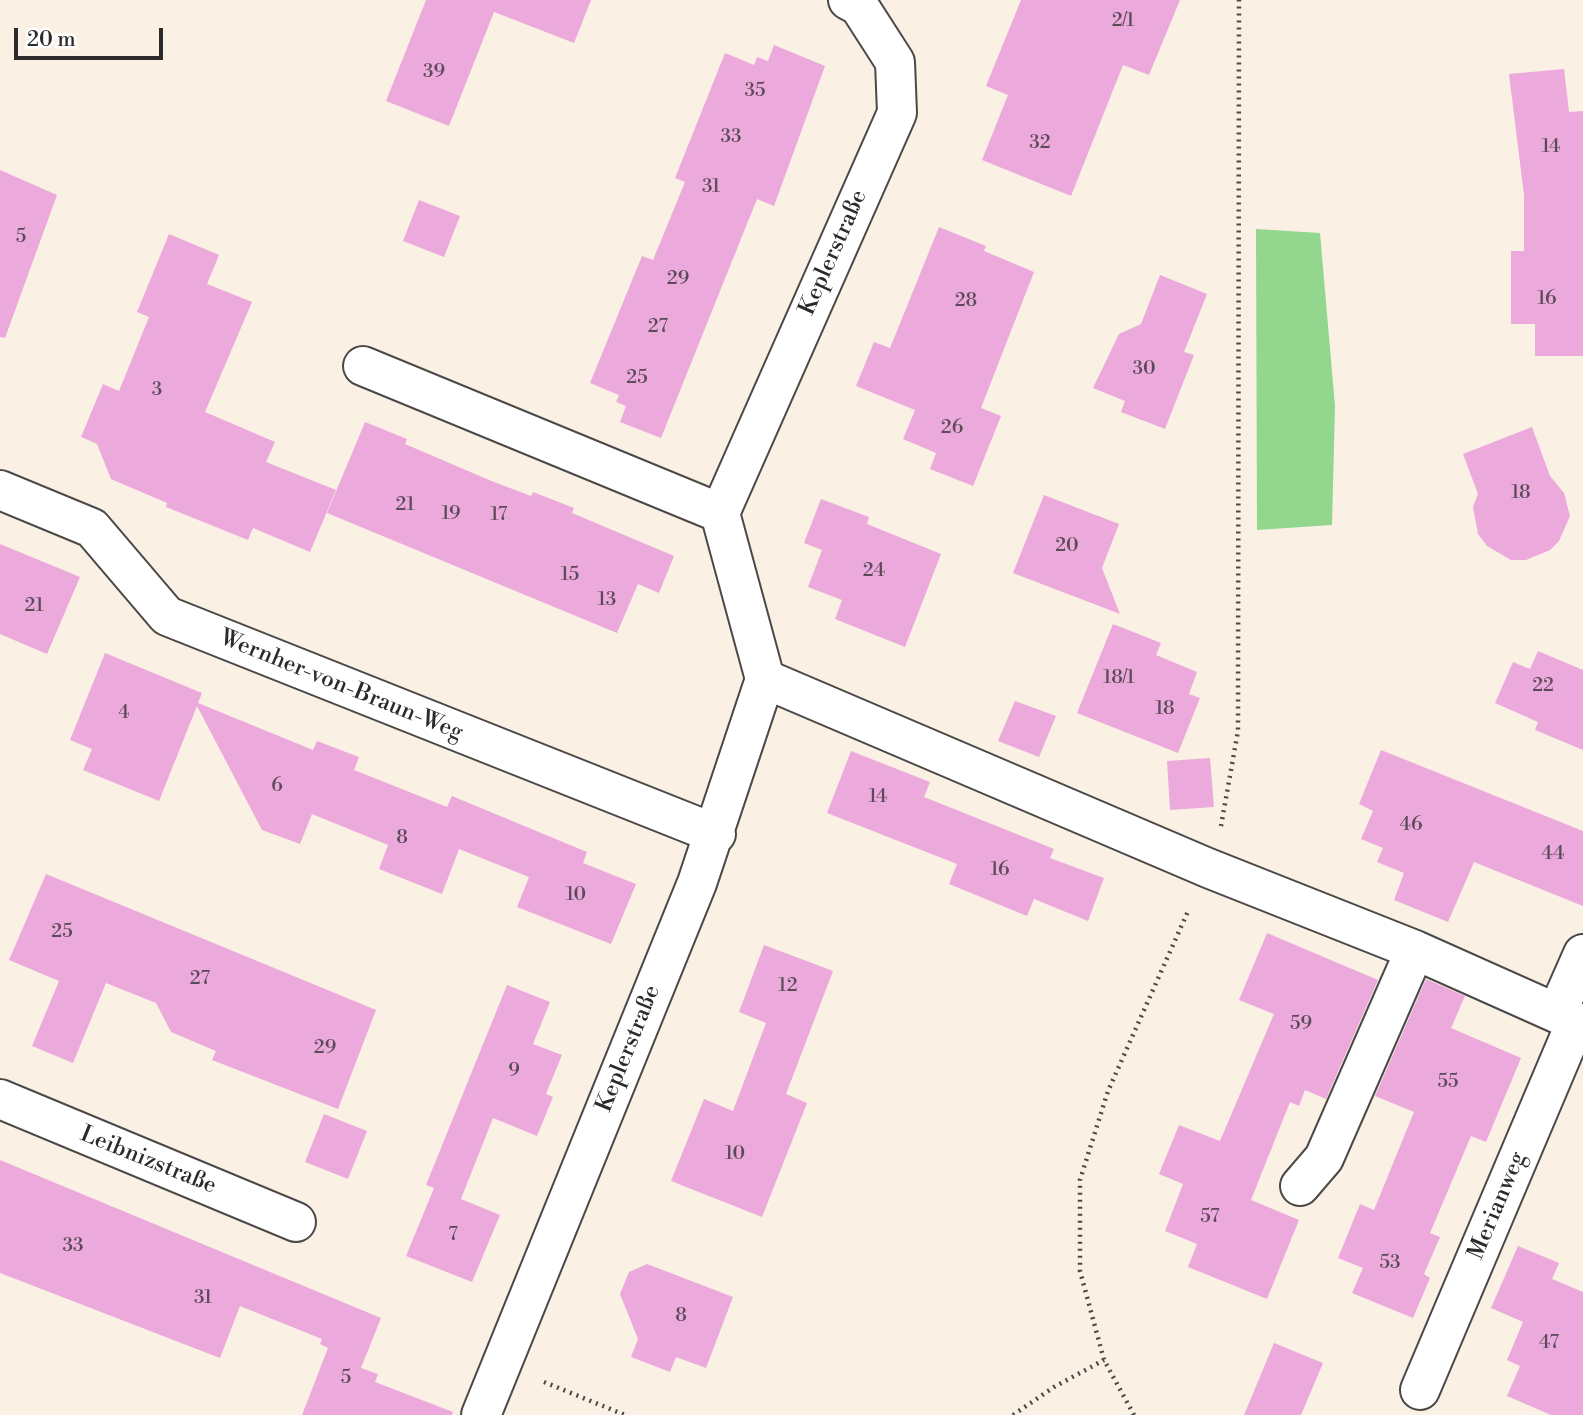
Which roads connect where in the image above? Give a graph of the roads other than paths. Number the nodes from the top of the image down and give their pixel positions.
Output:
1 (848, 0) edge
2 (363, 366) dead end
3 (0, 490) edge
4 (720, 513) junction
5 (765, 679) junction
6 (716, 834) junction
7 (1415, 950) junction
8 (1583, 954) edge
9 (1572, 1020) edge
10 (0, 1099) edge
11 (1300, 1186) dead end
12 (296, 1222) dead end
13 (1420, 1390) dead end
14 (481, 1415) edge

1 - 4 street, Keplerstraße
2 - 4 street
3 - 6 street, Wernher-von-Braun-Weg
4 - 5 street
5 - 6 street, Keplerstraße
5 - 7 street
6 - 14 street, Keplerstraße
7 - 9 street
7 - 11 street
8 - 9 street, Merianweg
9 - 13 street, Merianweg
10 - 12 street, Leibnizstraße

